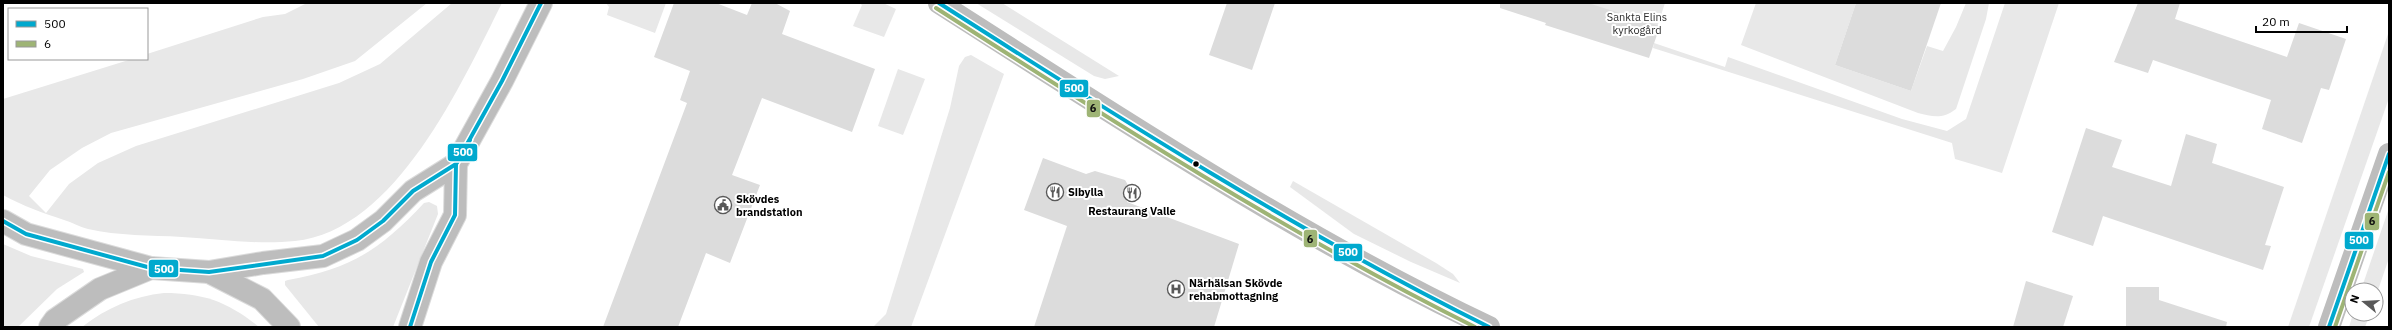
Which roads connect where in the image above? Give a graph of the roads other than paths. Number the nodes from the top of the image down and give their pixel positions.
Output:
1 (540, 3) edge
2 (939, 3) edge
3 (2389, 154) edge
4 (456, 164) junction
5 (3, 221) edge
6 (151, 268) junction
7 (209, 272) junction
8 (50, 327) edge
9 (288, 327) edge
10 (410, 327) edge
11 (1489, 327) edge
12 (2329, 327) edge

1 - 4 main road
2 - 11 main road
3 - 12 main road
4 - 7 main road
4 - 10 main road
5 - 6 main road
6 - 7 main road
6 - 8 main road
7 - 9 main road

